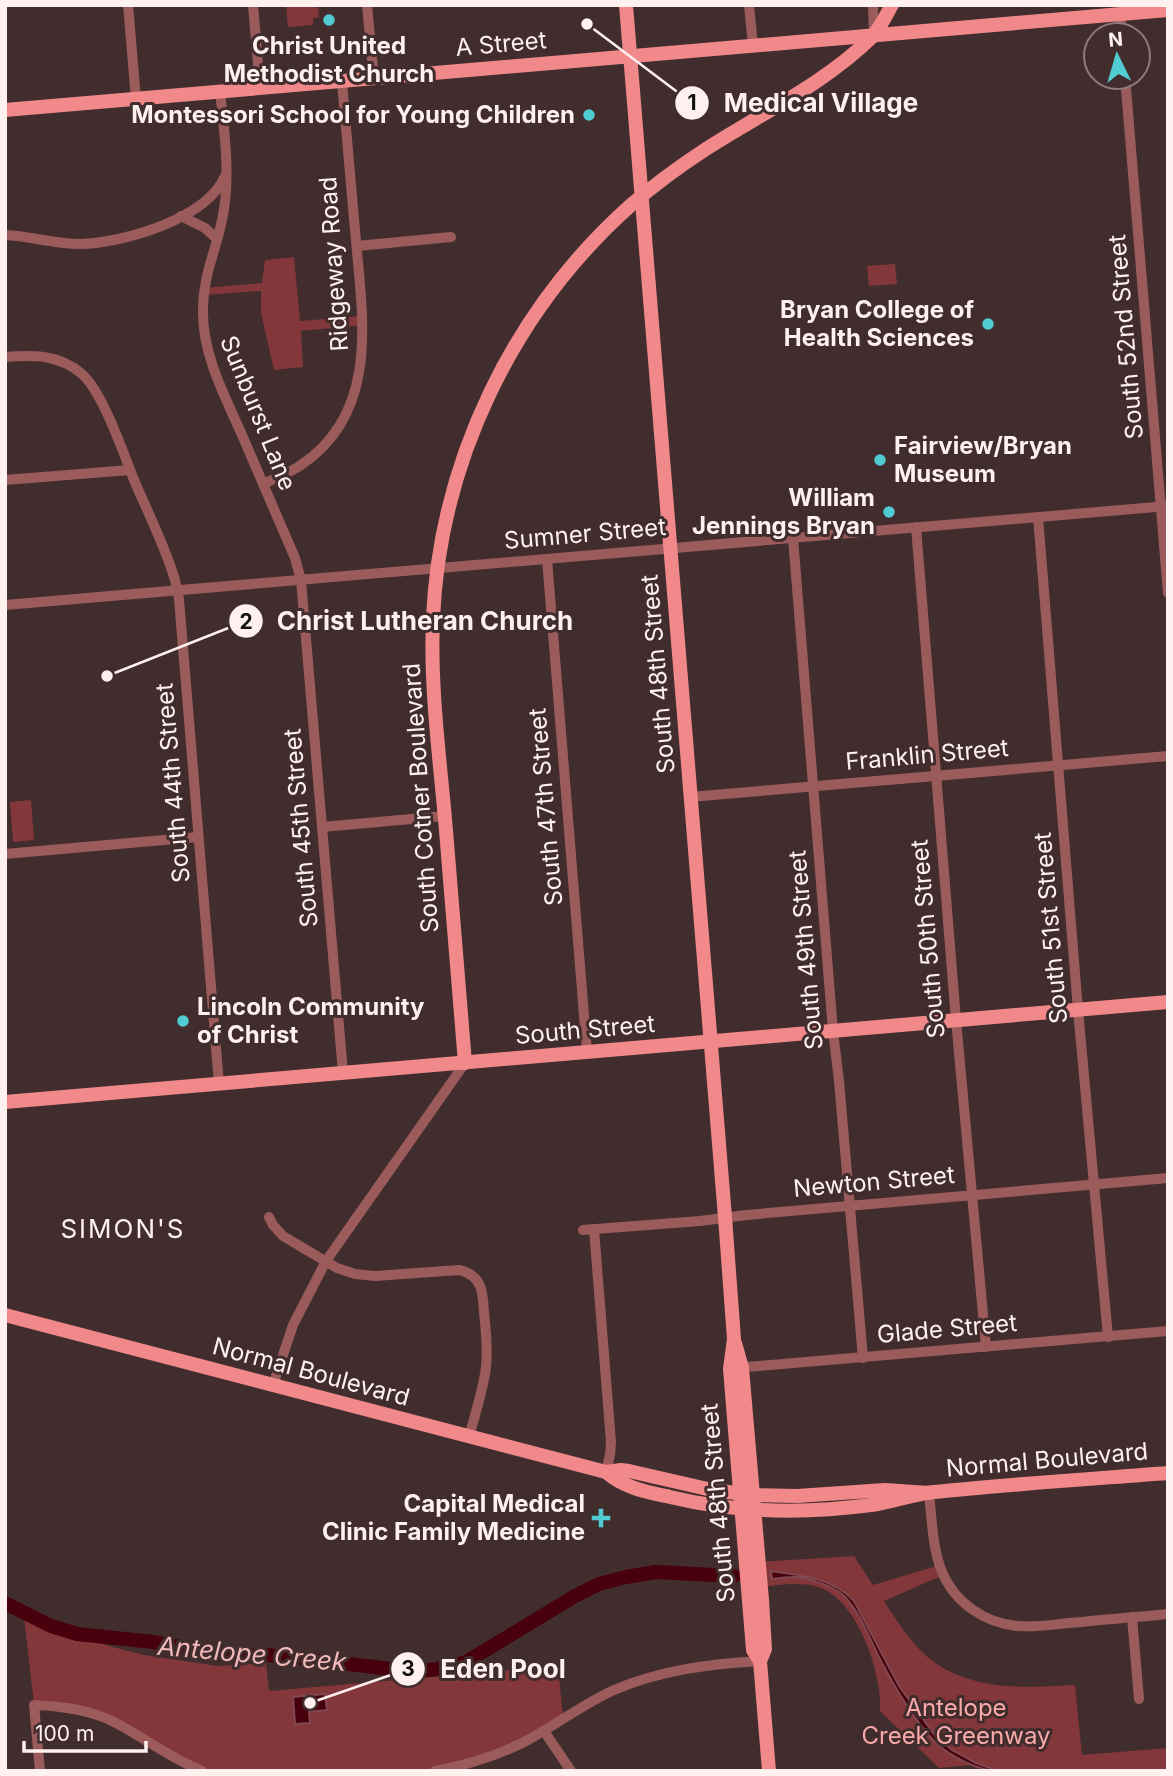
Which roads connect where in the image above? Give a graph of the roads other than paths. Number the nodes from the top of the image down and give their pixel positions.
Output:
1 (128, 5) edge
2 (253, 5) edge
3 (368, 5) edge
4 (626, 5) edge
5 (750, 5) edge
6 (873, 5) edge
7 (892, 5) edge
8 (1124, 10) edge
9 (1168, 10) edge
10 (874, 35) junction
11 (753, 46) junction
12 (630, 56) junction
13 (374, 79) junction
14 (342, 82) junction
15 (260, 88) junction
16 (220, 91) junction
17 (1126, 91) edge
18 (136, 99) junction
19 (5, 110) edge
20 (226, 166) junction
21 (642, 196) junction
22 (181, 216) junction
23 (5, 236) edge
24 (451, 237) dead end
25 (217, 239) junction
26 (357, 246) junction
27 (5, 357) edge
28 (130, 470) junction
29 (5, 480) edge
30 (263, 484) junction
31 (1164, 506) edge
32 (1038, 517) junction
33 (916, 527) junction
34 (793, 538) junction
35 (670, 548) junction
36 (547, 559) junction
37 (437, 568) junction
38 (301, 580) junction
39 (178, 590) junction
40 (1168, 593) edge
41 (5, 605) edge
42 (1168, 755) edge
43 (1058, 765) junction
44 (936, 775) junction
45 (813, 786) junction
46 (690, 797) junction
47 (445, 816) junction
48 (322, 827) junction
49 (198, 837) junction
50 (5, 854) edge
51 (1168, 1002) edge
52 (1078, 1010) junction
53 (956, 1020) junction
54 (833, 1031) junction
55 (710, 1042) junction
56 (587, 1052) junction
57 (465, 1063) junction
58 (342, 1073) junction
59 (219, 1084) junction
60 (5, 1102) edge
61 (1168, 1178) edge
62 (1095, 1184) junction
63 (972, 1195) junction
64 (850, 1205) junction
65 (269, 1217) dead end
66 (724, 1217) junction
67 (326, 1261) junction
68 (5, 1315) edge
69 (1168, 1331) edge
70 (1108, 1337) junction
71 (986, 1347) junction
72 (863, 1358) junction
73 (736, 1368) junction
74 (273, 1385) junction
75 (469, 1437) junction
76 (606, 1472) junction
77 (1168, 1472) edge
78 (929, 1493) junction
79 (747, 1502) junction
80 (1168, 1614) edge
81 (1132, 1617) junction
82 (760, 1661) junction
83 (1139, 1699) dead end
84 (544, 1731) junction
85 (458, 1769) edge
86 (40, 1771) edge
87 (202, 1771) edge
88 (435, 1771) edge
89 (571, 1771) edge
90 (769, 1771) edge

1 - 18 street
2 - 15 street
3 - 13 street
4 - 12 main road, South 48th Street
5 - 11 street
6 - 10 street
7 - 10 main road, South Cotner Boulevard
8 - 9 main road, A Street
8 - 10 main road, A Street
10 - 11 main road, A Street
10 - 21 main road, South Cotner Boulevard
11 - 12 main road, A Street
12 - 13 main road, A Street
12 - 21 main road, South 48th Street
13 - 14 main road, A Street
14 - 15 main road, A Street
14 - 26 street, Ridgeway Road
15 - 16 main road, A Street
16 - 18 main road, A Street
16 - 20 street, Sunburst Lane
17 - 31 street, South 52nd Street
18 - 19 main road, A Street
20 - 22 street
20 - 25 street, Sunburst Lane
21 - 35 main road, South 48th Street
21 - 37 main road, South Cotner Boulevard
22 - 23 street
22 - 25 street
24 - 26 street
25 - 30 street, Sunburst Lane
26 - 30 street, Ridgeway Road
27 - 28 street, South 44th Street
28 - 29 street
28 - 39 street, South 44th Street
30 - 38 street, Sunburst Lane
31 - 32 street, Sumner Street
31 - 40 street, South 52nd Street
32 - 33 street, Sumner Street
32 - 43 street, South 51st Street
33 - 34 street, Sumner Street
33 - 44 street, South 50th Street
34 - 35 street, Sumner Street
34 - 45 street, South 49th Street
35 - 36 street, Sumner Street
35 - 46 main road, South 48th Street
36 - 37 street, Sumner Street
36 - 56 street, South 47th Street
37 - 38 street, Sumner Street
37 - 47 main road, South Cotner Boulevard
38 - 39 street, Sumner Street
38 - 48 street, South 45th Street
39 - 41 street, Sumner Street
39 - 49 street, South 44th Street
42 - 43 street, Franklin Street
43 - 44 street, Franklin Street
43 - 52 street, South 51st Street
44 - 45 street, Franklin Street
44 - 53 street, South 50th Street
45 - 46 street, Franklin Street
45 - 54 street, South 49th Street
46 - 55 main road, South 48th Street
47 - 48 street
47 - 57 main road, South Cotner Boulevard
48 - 58 street, South 45th Street
49 - 50 street
49 - 59 street, South 44th Street
51 - 52 main road, South Street
52 - 53 main road, South Street
52 - 62 street, South 51st Street
53 - 54 main road, South Street
53 - 63 street, South 50th Street
54 - 55 main road, South Street
54 - 64 street, South 49th Street
55 - 56 main road, South Street
55 - 66 main road, South 48th Street
56 - 57 main road, South Street
57 - 58 main road, South Street
57 - 67 street
58 - 59 main road, South Street
59 - 60 main road, South Street
61 - 62 street, Newton Street
62 - 63 street, Newton Street
62 - 70 street, South 51st Street
63 - 64 street, Newton Street
63 - 71 street, South 50th Street
64 - 66 street, Newton Street
64 - 72 street, South 49th Street
65 - 67 street
66 - 73 main road, South 48th Street
66 - 76 street, Newton Street
67 - 74 street
67 - 75 street
68 - 74 main road, Normal Boulevard
69 - 70 street, Glade Street
70 - 71 street, Glade Street
71 - 72 street, Glade Street
72 - 73 street, Glade Street
73 - 79 main road, South 48th Street
74 - 75 main road, Normal Boulevard
75 - 76 main road, Normal Boulevard
76 - 79 main road, Normal Boulevard
77 - 78 main road, Normal Boulevard
78 - 79 main road, Normal Boulevard
78 - 81 street
79 - 82 main road, South 48th Street
80 - 81 street
81 - 83 street
82 - 84 street
82 - 90 main road, South 48th Street
84 - 85 street
84 - 89 street
85 - 88 street
86 - 87 street

